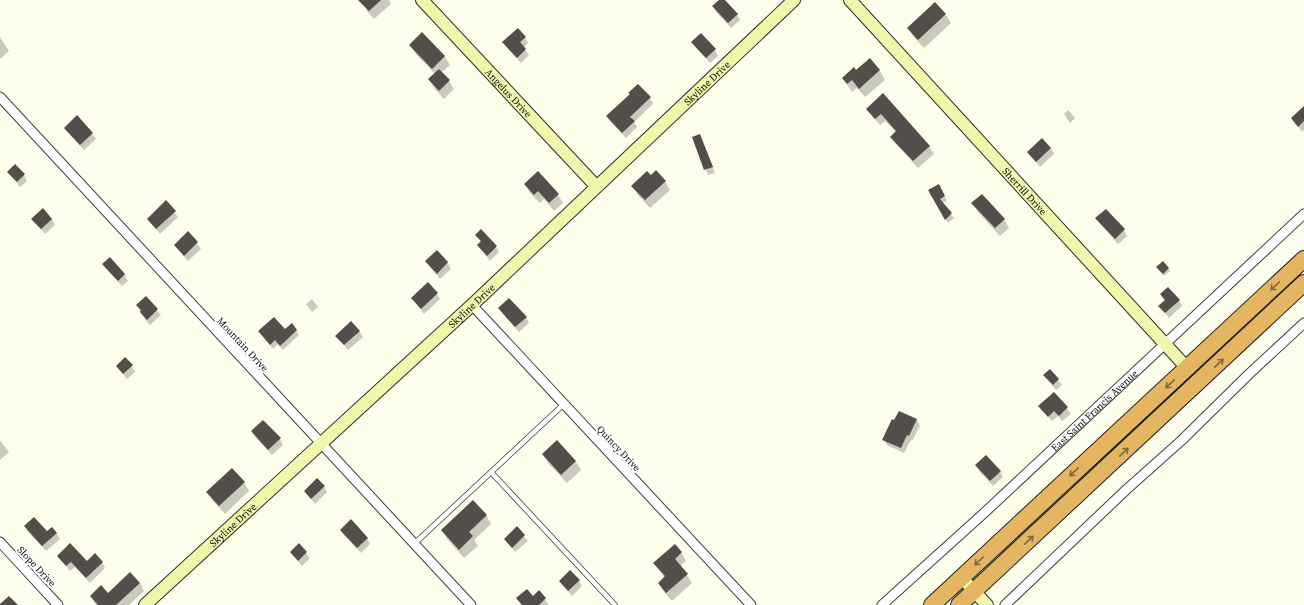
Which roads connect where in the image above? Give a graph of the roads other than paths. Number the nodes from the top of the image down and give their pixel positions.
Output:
1 (422, 0) edge
2 (794, 0) edge
3 (850, 0) edge
4 (0, 97) edge
5 (596, 186) junction
6 (1304, 214) edge
7 (1304, 259) edge
8 (1304, 284) edge
9 (472, 305) junction
10 (1304, 323) edge
11 (1165, 344) junction
12 (1187, 368) junction
13 (1200, 381) junction
14 (564, 404) junction
15 (320, 443) junction
16 (491, 472) junction
17 (0, 542) edge
18 (414, 544) junction
19 (962, 578) junction
20 (974, 591) junction
21 (58, 605) edge
22 (144, 605) edge
23 (470, 605) edge
24 (615, 605) edge
25 (751, 605) edge
26 (882, 605) edge
27 (932, 605) edge
28 (959, 605) edge
29 (987, 605) edge
30 (1005, 605) edge

1 - 5 street, Angelus Drive
2 - 5 street, Skyline Drive
3 - 11 street, Sherrill Drive
4 - 15 street, Mountain Drive
5 - 9 street, Skyline Drive
6 - 11 street, East Saint Francis Avenue
7 -> 12 highway
13 -> 8 highway
9 - 14 street, Quincy Drive
9 - 15 street, Skyline Drive
10 - 30 street
11 - 12 street, Sherrill Drive
11 - 26 street, East Saint Francis Avenue
12 - 13 street, Sherrill Drive
12 -> 19 highway
20 -> 13 highway
14 - 16 lane
14 - 25 street, Quincy Drive
15 - 18 street, Mountain Drive
15 - 22 street, Skyline Drive
16 - 18 lane
16 - 24 lane
17 - 21 street, Slope Drive
18 - 23 street, Mountain Drive
19 - 20 street
19 - 27 highway
20 - 28 highway
20 - 29 street

